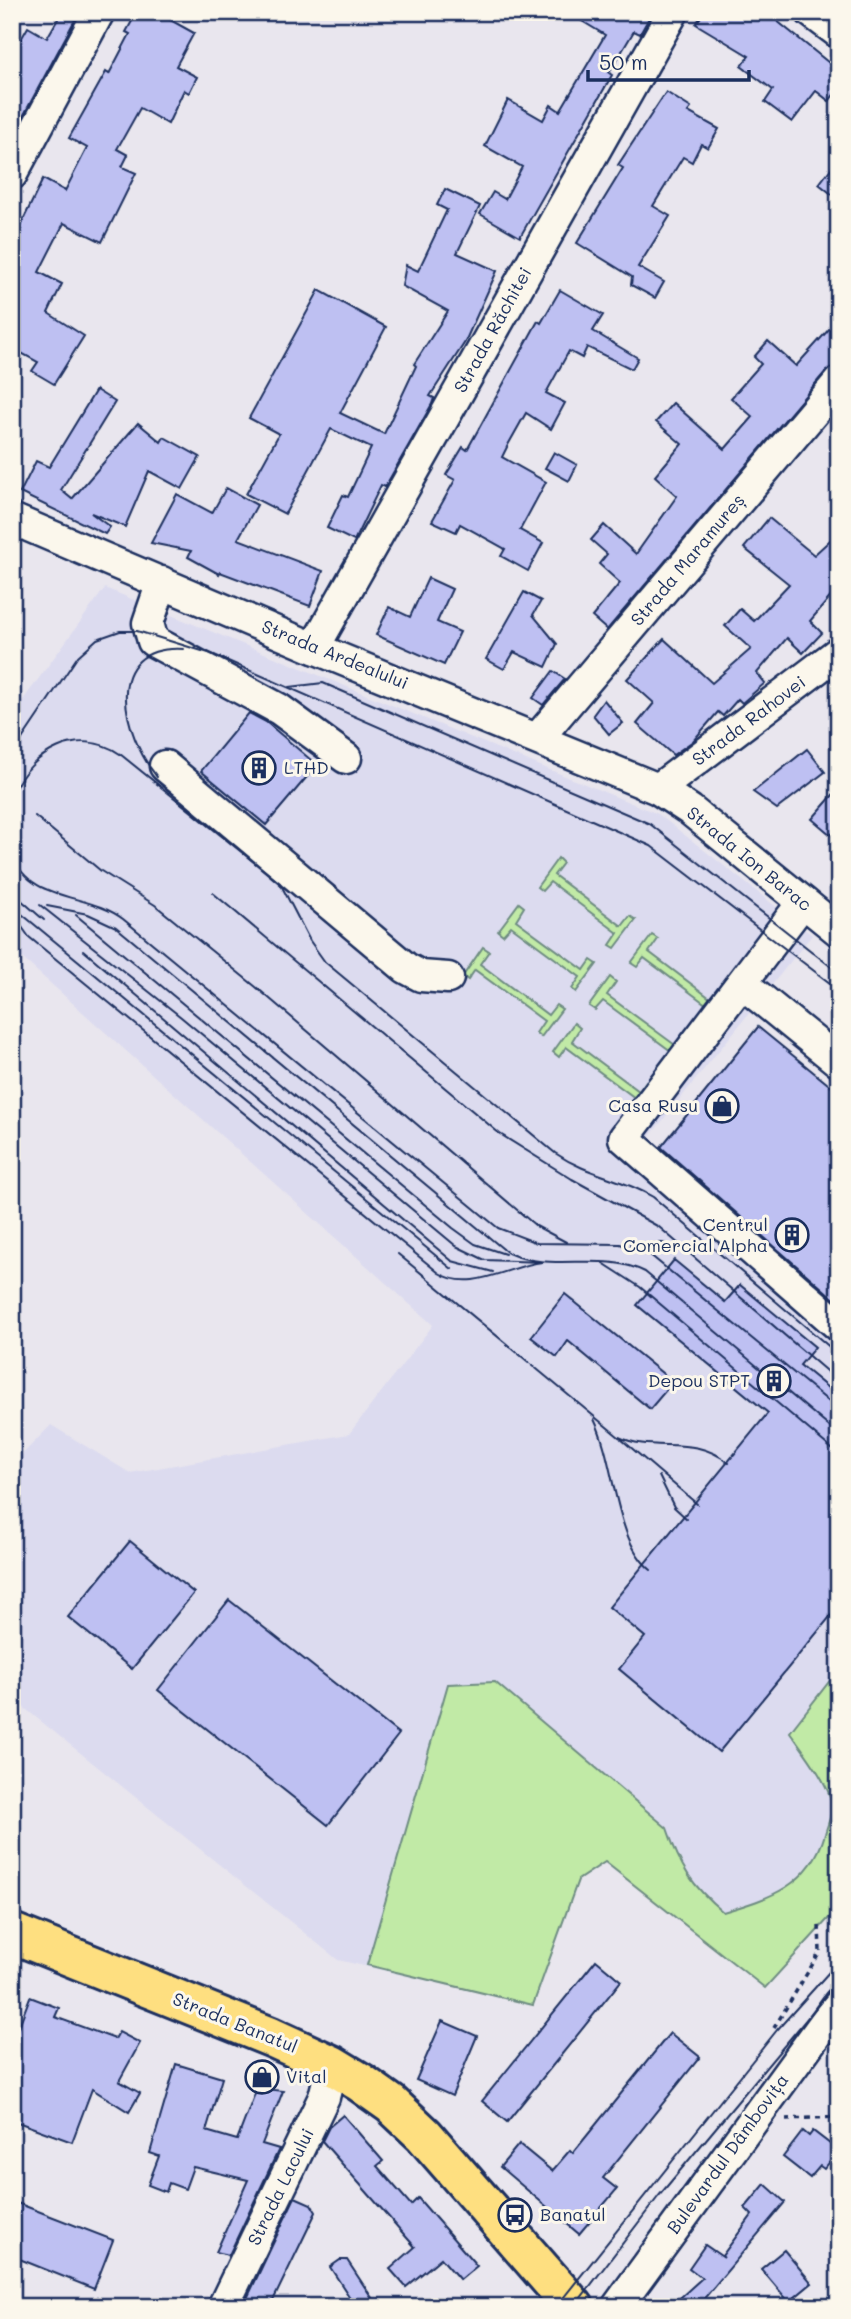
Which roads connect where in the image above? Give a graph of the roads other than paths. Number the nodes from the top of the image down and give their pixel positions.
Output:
1 (99, 12) edge
2 (673, 12) edge
3 (811, 12) edge
4 (839, 33) edge
5 (12, 174) edge
6 (839, 382) edge
7 (12, 519) edge
8 (162, 582) junction
9 (314, 648) junction
10 (839, 652) edge
11 (538, 738) junction
12 (346, 758) dead end
13 (164, 766) dead end
14 (658, 789) junction
15 (803, 902) junction
16 (839, 931) edge
17 (447, 978) dead end
18 (743, 984) junction
19 (839, 1062) edge
20 (839, 1326) edge
21 (12, 1933) edge
22 (836, 2013) edge
23 (332, 2065) junction
24 (223, 2307) edge
25 (574, 2307) edge
26 (617, 2307) edge

1 - 5 street
2 - 9 street, Strada Răchitei
3 - 4 street
6 - 11 street, Strada Maramureș
7 - 8 street, Strada Ardealului
8 - 9 street, Strada Ardealului
8 - 12 street
9 - 11 street, Strada Ardealului
10 - 14 street, Strada Rahovei
11 - 14 street, Strada Ardealului
13 - 17 street
14 - 15 street, Strada Ion Barac
15 - 16 street, Strada Ion Barac
15 - 18 street
18 - 19 street
18 - 20 street
21 - 23 main road, Strada Banatul
22 - 26 street, Bulevardul Dâmbovița
23 - 24 street, Strada Lacului
23 - 25 main road, Strada Banatul

